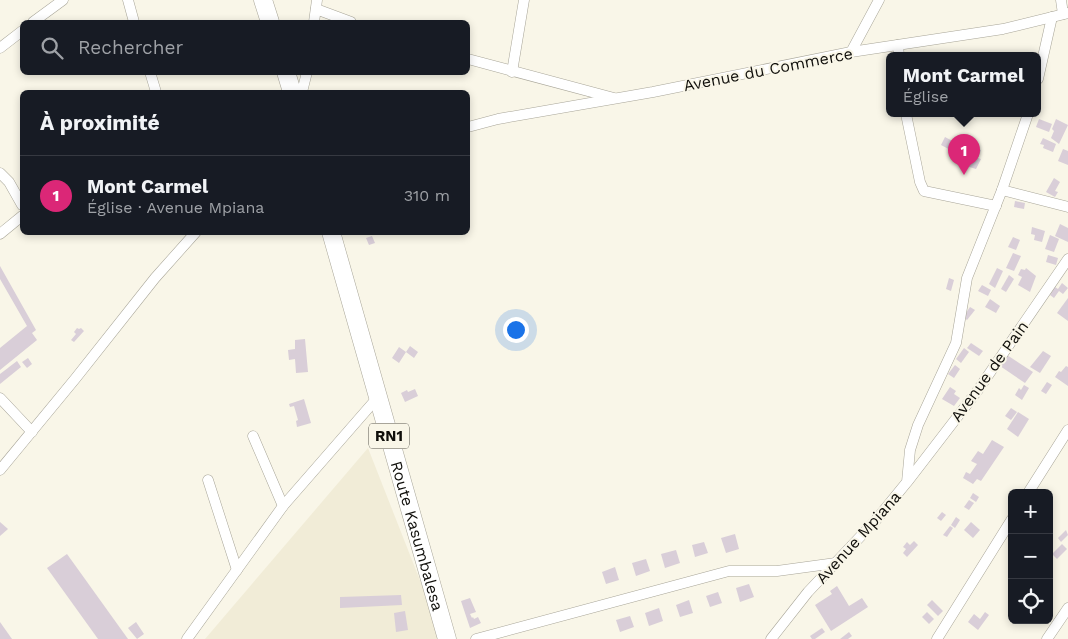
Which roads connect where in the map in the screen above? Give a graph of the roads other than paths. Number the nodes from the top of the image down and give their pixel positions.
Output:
1 (63, 0) edge
2 (128, 0) edge
3 (263, 0) edge
4 (524, 0) edge
5 (880, 0) edge
6 (1061, 0) edge
7 (317, 4) edge
8 (1066, 13) edge
9 (1052, 16) junction
10 (36, 20) edge
11 (133, 20) edge
12 (269, 20) edge
13 (314, 20) edge
14 (348, 20) edge
15 (20, 33) edge
16 (898, 45) junction
17 (0, 48) edge
18 (851, 52) junction
19 (899, 52) edge
20 (470, 60) edge
21 (1041, 66) edge
22 (512, 72) junction
23 (151, 75) edge
24 (287, 75) edge
25 (306, 75) edge
26 (155, 90) edge
27 (291, 90) edge
28 (302, 90) edge
29 (617, 99) junction
30 (907, 117) edge
31 (1027, 117) edge
32 (470, 126) edge
33 (0, 174) edge
34 (1002, 190) junction
35 (20, 202) edge
36 (996, 206) junction
37 (1068, 207) edge
38 (20, 218) edge
39 (0, 234) edge
40 (193, 235) edge
41 (332, 235) edge
42 (1068, 259) edge
43 (378, 397) junction
44 (0, 398) edge
45 (1068, 430) edge
46 (32, 432) junction
47 (253, 436) dead end
48 (0, 470) edge
49 (208, 480) dead end
50 (907, 482) junction
51 (1031, 489) edge
52 (283, 506) junction
53 (1008, 525) edge
54 (836, 563) junction
55 (237, 570) junction
56 (1068, 608) edge
57 (187, 639) edge
58 (447, 639) edge
59 (476, 639) edge
60 (771, 639) edge
61 (937, 639) edge
62 (1047, 639) edge

1 - 10 street
2 - 11 street
3 - 12 highway
4 - 22 street
5 - 18 street
6 - 8 street
7 - 13 street
7 - 14 street
8 - 9 street, Avenue du Commerce
9 - 16 street, Avenue du Commerce
9 - 21 street
15 - 17 street
16 - 18 street, Avenue du Commerce
16 - 19 street
18 - 29 street, Avenue du Commerce
20 - 22 street
22 - 29 street
23 - 26 street
24 - 27 highway
25 - 28 street
29 - 32 street, Avenue du Commerce
30 - 36 street
31 - 34 street, Avenue Mpiana
33 - 35 street
34 - 36 street, Avenue Mpiana
34 - 37 street
36 - 50 street, Avenue Mpiana
38 - 39 street
40 - 46 street
41 - 43 highway, Route Kasumbalesa / RN1
42 - 50 street, Avenue de Pain
43 - 52 street
43 - 58 highway, Route Kasumbalesa / RN1
44 - 46 street
45 - 51 street
46 - 48 street
47 - 52 street
49 - 55 street
50 - 54 street, Avenue Mpiana
52 - 55 street
53 - 61 street
54 - 59 street
54 - 60 street, Avenue Mpiana
55 - 57 street
56 - 62 street

